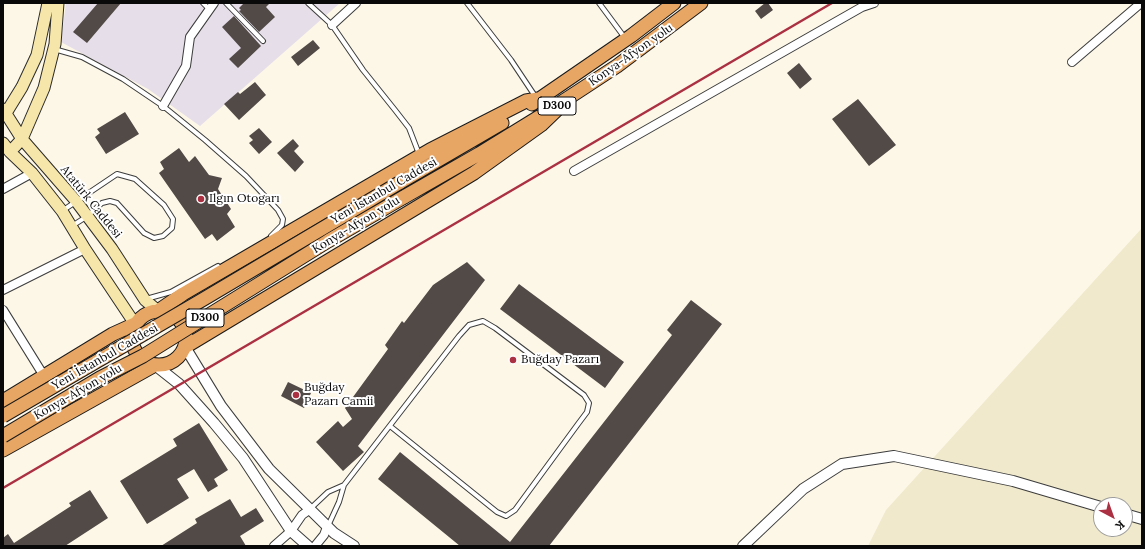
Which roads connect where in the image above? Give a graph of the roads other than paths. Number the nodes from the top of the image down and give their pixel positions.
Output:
1 (48, 3) edge
2 (58, 3) edge
3 (226, 3) edge
4 (308, 3) edge
5 (356, 3) edge
6 (467, 3) edge
7 (599, 3) edge
8 (674, 3) edge
9 (701, 3) edge
10 (874, 3) edge
11 (1141, 3) edge
12 (209, 5) edge
13 (332, 25) junction
14 (263, 40) dead end
15 (626, 40) junction
16 (54, 49) junction
17 (1072, 62) dead end
18 (569, 98) junction
19 (538, 99) junction
20 (163, 106) junction
21 (4, 112) edge
22 (22, 139) junction
23 (6, 148) edge
24 (420, 157) junction
25 (574, 171) dead end
26 (32, 173) junction
27 (3, 189) edge
28 (76, 201) junction
29 (62, 211) junction
30 (86, 217) junction
31 (283, 219) junction
32 (72, 226) junction
33 (290, 232) junction
34 (85, 249) junction
35 (237, 256) dead end
36 (224, 263) dead end
37 (3, 290) edge
38 (145, 300) junction
39 (158, 311) junction
40 (4, 312) edge
41 (135, 324) junction
42 (185, 347) junction
43 (155, 365) junction
44 (44, 376) junction
45 (3, 401) edge
46 (3, 416) edge
47 (390, 426) junction
48 (3, 436) edge
49 (3, 450) edge
50 (344, 485) junction
51 (1093, 505) edge
52 (309, 510) junction
53 (327, 526) junction
54 (291, 531) junction
55 (274, 546) edge
56 (308, 546) edge
57 (315, 546) edge
58 (354, 546) edge
59 (743, 546) edge

1 - 21 main road
2 - 16 main road
3 - 14 lane
4 - 13 lane
5 - 13 street
6 - 19 lane
7 - 15 lane
8 - 15 highway, Yeni İstanbul Caddesi / D300
9 - 18 highway, Konya-Afyon yolu / D300
10 - 25 street
11 - 17 street
12 - 20 street
13 - 24 lane
15 - 19 highway, Yeni İstanbul Caddesi / D300
16 - 20 lane
16 - 22 main road
18 - 42 highway
18 - 48 highway, Konya-Afyon yolu / D300, bridge
19 - 24 highway
19 - 46 highway, Yeni İstanbul Caddesi / D300, bridge
20 - 31 lane
21 - 22 main road, Atatürk Caddesi
22 - 23 main road
22 - 28 main road, Atatürk Caddesi
23 - 26 main road
24 - 33 highway
26 - 27 street
26 - 29 main road
28 - 29 lane
28 - 30 main road, Atatürk Caddesi
28 - 30 lane
29 - 32 main road
30 - 32 lane
30 - 38 main road, Atatürk Caddesi
31 - 33 lane
31 - 35 lane
32 - 34 main road
33 - 39 highway
34 - 37 street
34 - 41 main road
36 - 38 lane
38 - 39 main road, Atatürk Caddesi
39 - 41 highway
39 - 42 highway
40 - 44 street
41 - 43 highway
41 - 44 highway
42 - 43 highway
42 - 52 street
43 - 49 highway
43 - 54 street
44 - 45 highway
47 - 47 lane
47 - 50 lane
50 - 52 lane
50 - 53 lane
51 - 59 street
52 - 53 street
52 - 54 street
53 - 57 street
53 - 58 street
54 - 55 street
54 - 56 street

